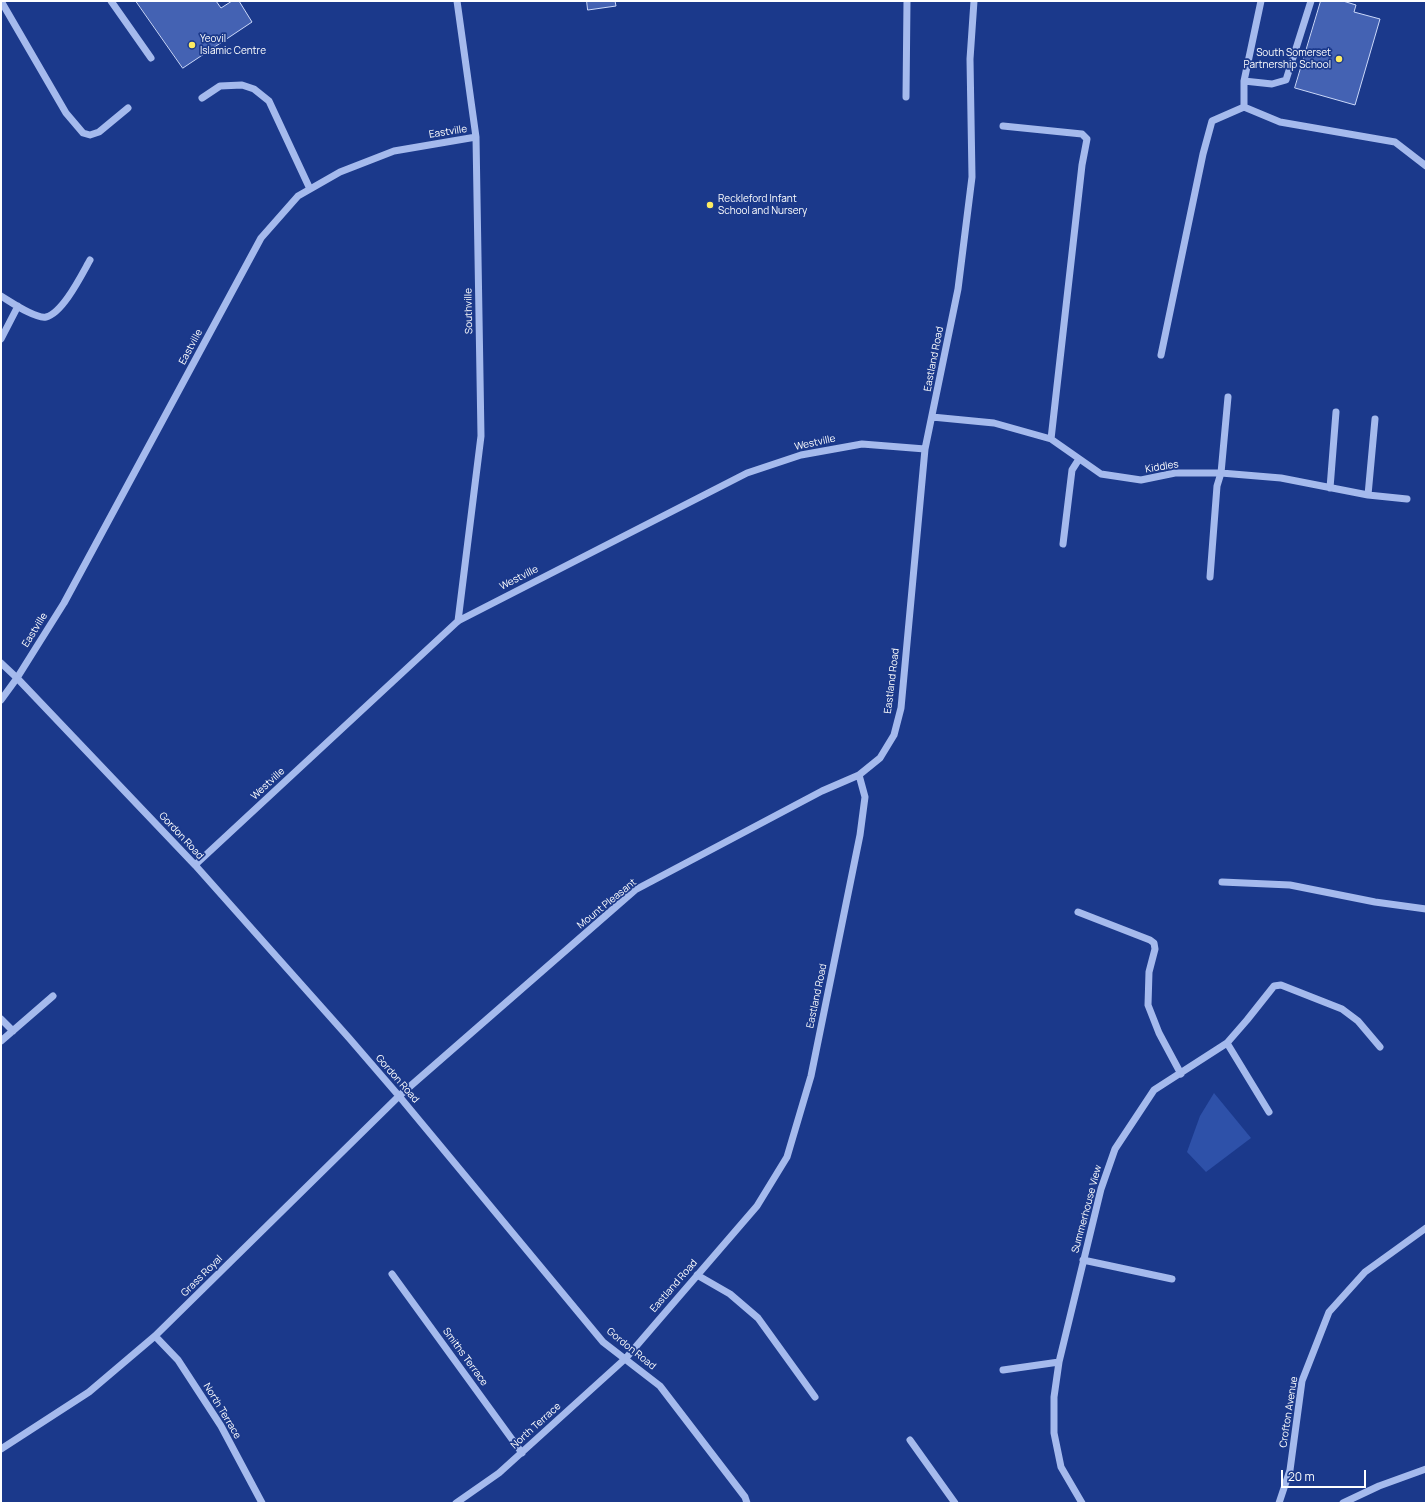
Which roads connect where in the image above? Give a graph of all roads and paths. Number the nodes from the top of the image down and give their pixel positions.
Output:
1 (1, 1) edge
2 (111, 1) edge
3 (457, 1) edge
4 (907, 1) edge
5 (974, 1) edge
6 (1261, 1) edge
7 (1310, 1) edge
8 (151, 58) dead end
9 (1244, 81) junction
10 (906, 97) dead end
11 (202, 98) dead end
12 (1244, 107) junction
13 (128, 108) dead end
14 (1003, 126) dead end
15 (476, 137) junction
16 (1426, 166) edge
17 (310, 189) junction
18 (90, 260) dead end
19 (1, 296) edge
20 (18, 306) junction
21 (1, 339) edge
22 (1161, 355) dead end
23 (1228, 397) dead end
24 (1336, 412) dead end
25 (932, 418) junction
26 (1374, 419) dead end
27 (1051, 439) junction
28 (924, 449) junction
29 (1079, 459) junction
30 (1221, 473) junction
31 (1330, 488) junction
32 (1368, 495) junction
33 (1407, 500) dead end
34 (1063, 544) dead end
35 (1210, 577) dead end
36 (458, 621) junction
37 (1, 663) edge
38 (17, 678) junction
39 (1, 700) edge
40 (859, 775) junction
41 (195, 865) junction
42 (1222, 882) dead end
43 (1426, 910) edge
44 (1078, 912) dead end
45 (53, 996) dead end
46 (1, 1018) edge
47 (13, 1031) junction
48 (1, 1041) edge
49 (1227, 1043) junction
50 (1380, 1047) dead end
51 (1181, 1074) junction
52 (399, 1096) junction
53 (1269, 1112) dead end
54 (1426, 1228) edge
55 (1083, 1260) junction
56 (392, 1274) dead end
57 (697, 1275) junction
58 (1172, 1279) dead end
59 (155, 1336) junction
60 (626, 1358) junction
61 (1059, 1362) junction
62 (1003, 1370) dead end
63 (815, 1397) dead end
64 (910, 1440) dead end
65 (1, 1449) edge
66 (522, 1453) junction
67 (1426, 1469) edge
68 (262, 1503) edge
69 (456, 1503) edge
70 (747, 1503) edge
71 (955, 1503) edge
72 (1082, 1503) edge
73 (1279, 1503) edge
74 (1343, 1503) edge

1 - 13 street
2 - 8 street
3 - 15 street, Southville
4 - 10 street
5 - 25 street, Eastland Road
6 - 9 street
7 - 9 street
9 - 12 street
11 - 17 street
12 - 16 street
12 - 22 street
14 - 27 street
15 - 17 street, Eastville
15 - 36 street, Southville
17 - 38 street, Eastville
18 - 20 street
19 - 20 street
20 - 21 street
23 - 30 street
24 - 31 street
25 - 27 street, Kiddles
25 - 28 street, Eastland Road
26 - 32 street
27 - 29 street, Kiddles
28 - 36 street, Westville
28 - 40 street, Eastland Road
29 - 30 street, Kiddles
29 - 34 street
30 - 31 street, Kiddles
30 - 35 street
31 - 32 street, Kiddles
32 - 33 street, Kiddles
36 - 41 street, Westville
37 - 38 street, Gordon Road
38 - 39 street, Eastville
38 - 41 street, Gordon Road
40 - 52 street, Mount Pleasant
40 - 57 street, Eastland Road
41 - 52 street, Gordon Road
42 - 43 street
44 - 51 street
45 - 47 street
46 - 47 street
47 - 48 street
49 - 50 street, Summerhouse View
49 - 51 street, Summerhouse View
49 - 53 street
51 - 55 street, Summerhouse View
52 - 59 street, Grass Royal
52 - 60 street, Gordon Road
54 - 73 street, Crofton Avenue
55 - 58 street
55 - 61 street, Summerhouse View
56 - 66 street, Smiths Terrace
57 - 60 street, Eastland Road
57 - 63 street
59 - 65 street, Grass Royal
59 - 68 street, North Terrace
60 - 66 street, North Terrace
60 - 70 street, Gordon Road
61 - 62 street
61 - 72 street, Summerhouse View
64 - 71 street
66 - 69 street, North Terrace
67 - 74 street

